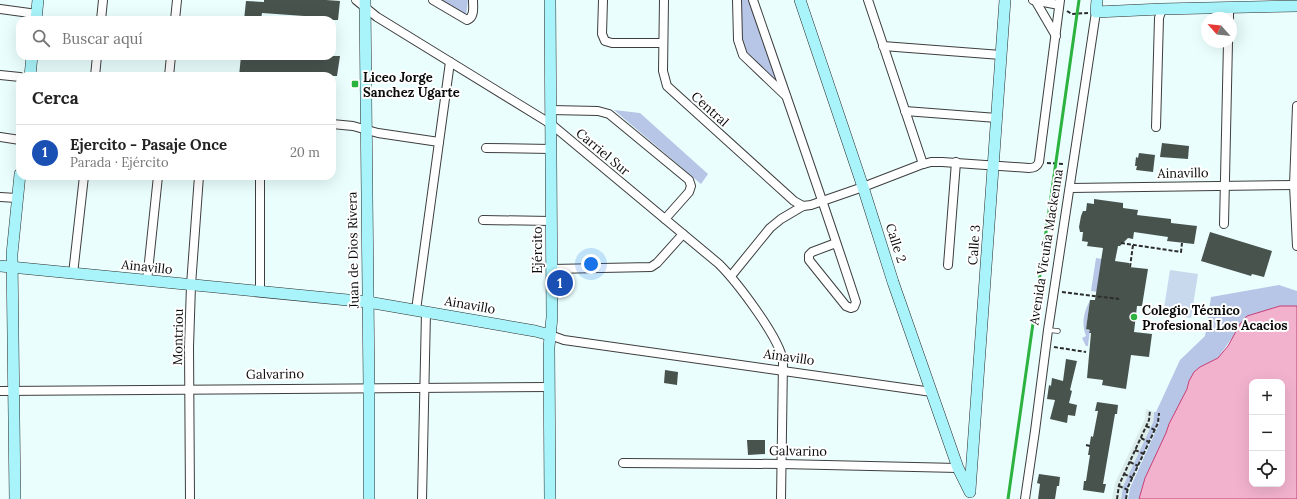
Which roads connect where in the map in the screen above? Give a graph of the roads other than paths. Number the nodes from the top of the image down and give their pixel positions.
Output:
1 (38, 0) edge
2 (103, 0) edge
3 (177, 0) edge
4 (434, 0) edge
5 (473, 0) edge
6 (550, 0) edge
7 (603, 0) edge
8 (664, 0) edge
9 (737, 0) edge
10 (753, 0) edge
11 (800, 0) edge
12 (868, 0) edge
13 (1005, 0) edge
14 (1034, 0) edge
15 (1097, 0) edge
16 (362, 2) edge
17 (1060, 3) edge
18 (1282, 3) edge
19 (1163, 4) edge
20 (1297, 6) edge
21 (0, 9) edge
22 (1096, 12) junction
23 (1229, 12) edge
24 (32, 16) edge
25 (37, 16) edge
26 (101, 16) edge
27 (175, 16) edge
28 (1056, 36) junction
29 (663, 43) junction
30 (883, 46) junction
31 (1228, 48) edge
32 (1001, 55) junction
33 (32, 60) edge
34 (97, 60) edge
35 (171, 60) edge
36 (450, 62) junction
37 (30, 72) edge
38 (95, 72) edge
39 (169, 72) edge
40 (0, 75) edge
41 (16, 77) edge
42 (787, 97) junction
43 (1297, 106) edge
44 (551, 110) junction
45 (905, 111) junction
46 (997, 118) junction
47 (336, 124) edge
48 (551, 124) junction
49 (1156, 127) dead end
50 (366, 130) junction
51 (0, 138) edge
52 (16, 140) edge
53 (439, 142) junction
54 (486, 148) dead end
55 (551, 149) junction
56 (956, 162) junction
57 (923, 164) junction
58 (994, 166) junction
59 (19, 180) edge
60 (84, 180) edge
61 (158, 180) edge
62 (199, 180) edge
63 (260, 180) edge
64 (1296, 185) edge
65 (1225, 186) junction
66 (864, 187) junction
67 (1070, 188) junction
68 (0, 197) edge
69 (17, 198) junction
70 (822, 202) junction
71 (803, 206) junction
72 (665, 219) junction
73 (483, 220) dead end
74 (551, 221) junction
75 (1224, 224) dead end
76 (683, 234) junction
77 (836, 243) junction
78 (1297, 246) edge
79 (948, 265) dead end
80 (0, 266) edge
81 (12, 268) junction
82 (552, 269) junction
83 (73, 274) junction
84 (731, 276) junction
85 (147, 281) junction
86 (191, 285) junction
87 (260, 292) junction
88 (368, 302) junction
89 (421, 311) junction
90 (1048, 330) junction
91 (1058, 331) dead end
92 (550, 335) junction
93 (783, 371) junction
94 (550, 387) junction
95 (369, 388) junction
96 (424, 388) junction
97 (190, 389) junction
98 (0, 391) edge
99 (14, 391) junction
100 (932, 392) junction
101 (622, 463) dead end
102 (971, 463) junction
103 (782, 464) junction
104 (958, 468) junction
105 (970, 496) edge
106 (15, 499) edge
107 (190, 499) edge
108 (369, 499) edge
109 (422, 499) edge
110 (550, 499) edge
111 (781, 499) edge
112 (1025, 499) edge

1 - 25 street
2 - 26 street
3 - 27 street
4 - 5 street
6 - 44 street, Ejército
7 - 29 street
8 - 29 street, Central
9 - 42 street
10 - 42 street
11 - 66 street, Calle 2
12 - 30 street
13 - 32 street, Calle 3
14 - 17 street
14 - 28 street
15 - 22 street, Avenida Vicuña Mackenna
16 - 36 street, Carriel Sur
16 - 50 street, Juan de Dios Rivera
17 - 28 street
18 - 20 street
18 - 23 street
19 - 22 street
19 - 23 street
19 - 49 street
21 - 24 street
22 - 67 street, Avenida Vicuña Mackenna
28 - 58 street
29 - 71 street, Central
30 - 32 street
30 - 45 street
31 - 65 street
32 - 46 street, Calle 3
33 - 37 street
34 - 38 street
35 - 39 street
36 - 48 street, Carriel Sur
36 - 53 street
40 - 41 street
42 - 70 street
43 - 64 street
44 - 48 street, Ejército
44 - 72 street
45 - 46 street
45 - 57 street
46 - 58 street, Calle 3
47 - 50 street
48 - 55 street, Ejército
48 - 72 street, Carriel Sur
50 - 53 street
50 - 88 street, Juan de Dios Rivera
51 - 52 street
53 - 89 street
54 - 55 street
55 - 74 street, Ejército
56 - 57 street
56 - 58 street
56 - 79 street
57 - 66 street
58 - 102 street, Calle 3
59 - 69 street
60 - 83 street
61 - 85 street
62 - 86 street, Montriou
63 - 87 street
64 - 65 street, Ainavillo
64 - 78 street
65 - 67 street, Ainavillo
65 - 75 street
66 - 70 street
66 - 100 street, Calle 2
67 - 90 street, Avenida Vicuña Mackenna
68 - 69 street
69 - 81 street
70 - 71 street
70 - 77 street
71 - 84 street
72 - 76 street, Carriel Sur
73 - 74 street
74 - 82 street, Ejército
76 - 82 street
76 - 84 street, Carriel Sur
77 - 77 street
80 - 81 street, Ainavillo
81 - 83 street, Ainavillo
81 - 99 street
82 - 92 street, Ejército
83 - 85 street, Ainavillo
84 - 93 street, Carriel Sur
85 - 86 street, Ainavillo
86 - 87 street, Ainavillo
86 - 97 street, Montriou
87 - 88 street, Ainavillo
88 - 89 street, Ainavillo
88 - 95 street, Juan de Dios Rivera
89 - 92 street, Ainavillo
89 - 96 street
90 - 91 lane
90 - 112 street, Avenida Vicuña Mackenna
92 - 93 street, Ainavillo
92 - 94 street, Ejército
93 - 100 street, Ainavillo
93 - 103 street, Carriel Sur
94 - 96 street, Galvarino
94 - 110 street, Ejército
95 - 96 street, Galvarino
95 - 97 street, Galvarino
95 - 108 street, Juan de Dios Rivera
96 - 109 street
97 - 99 street, Galvarino
97 - 107 street, Montriou
98 - 99 street, Galvarino
99 - 106 street
100 - 104 street, Calle 2
101 - 103 street, Galvarino
102 - 104 street, Galvarino
102 - 105 street, Calle 3
103 - 104 street, Galvarino
103 - 111 street, Carriel Sur
104 - 105 street, Calle 2

